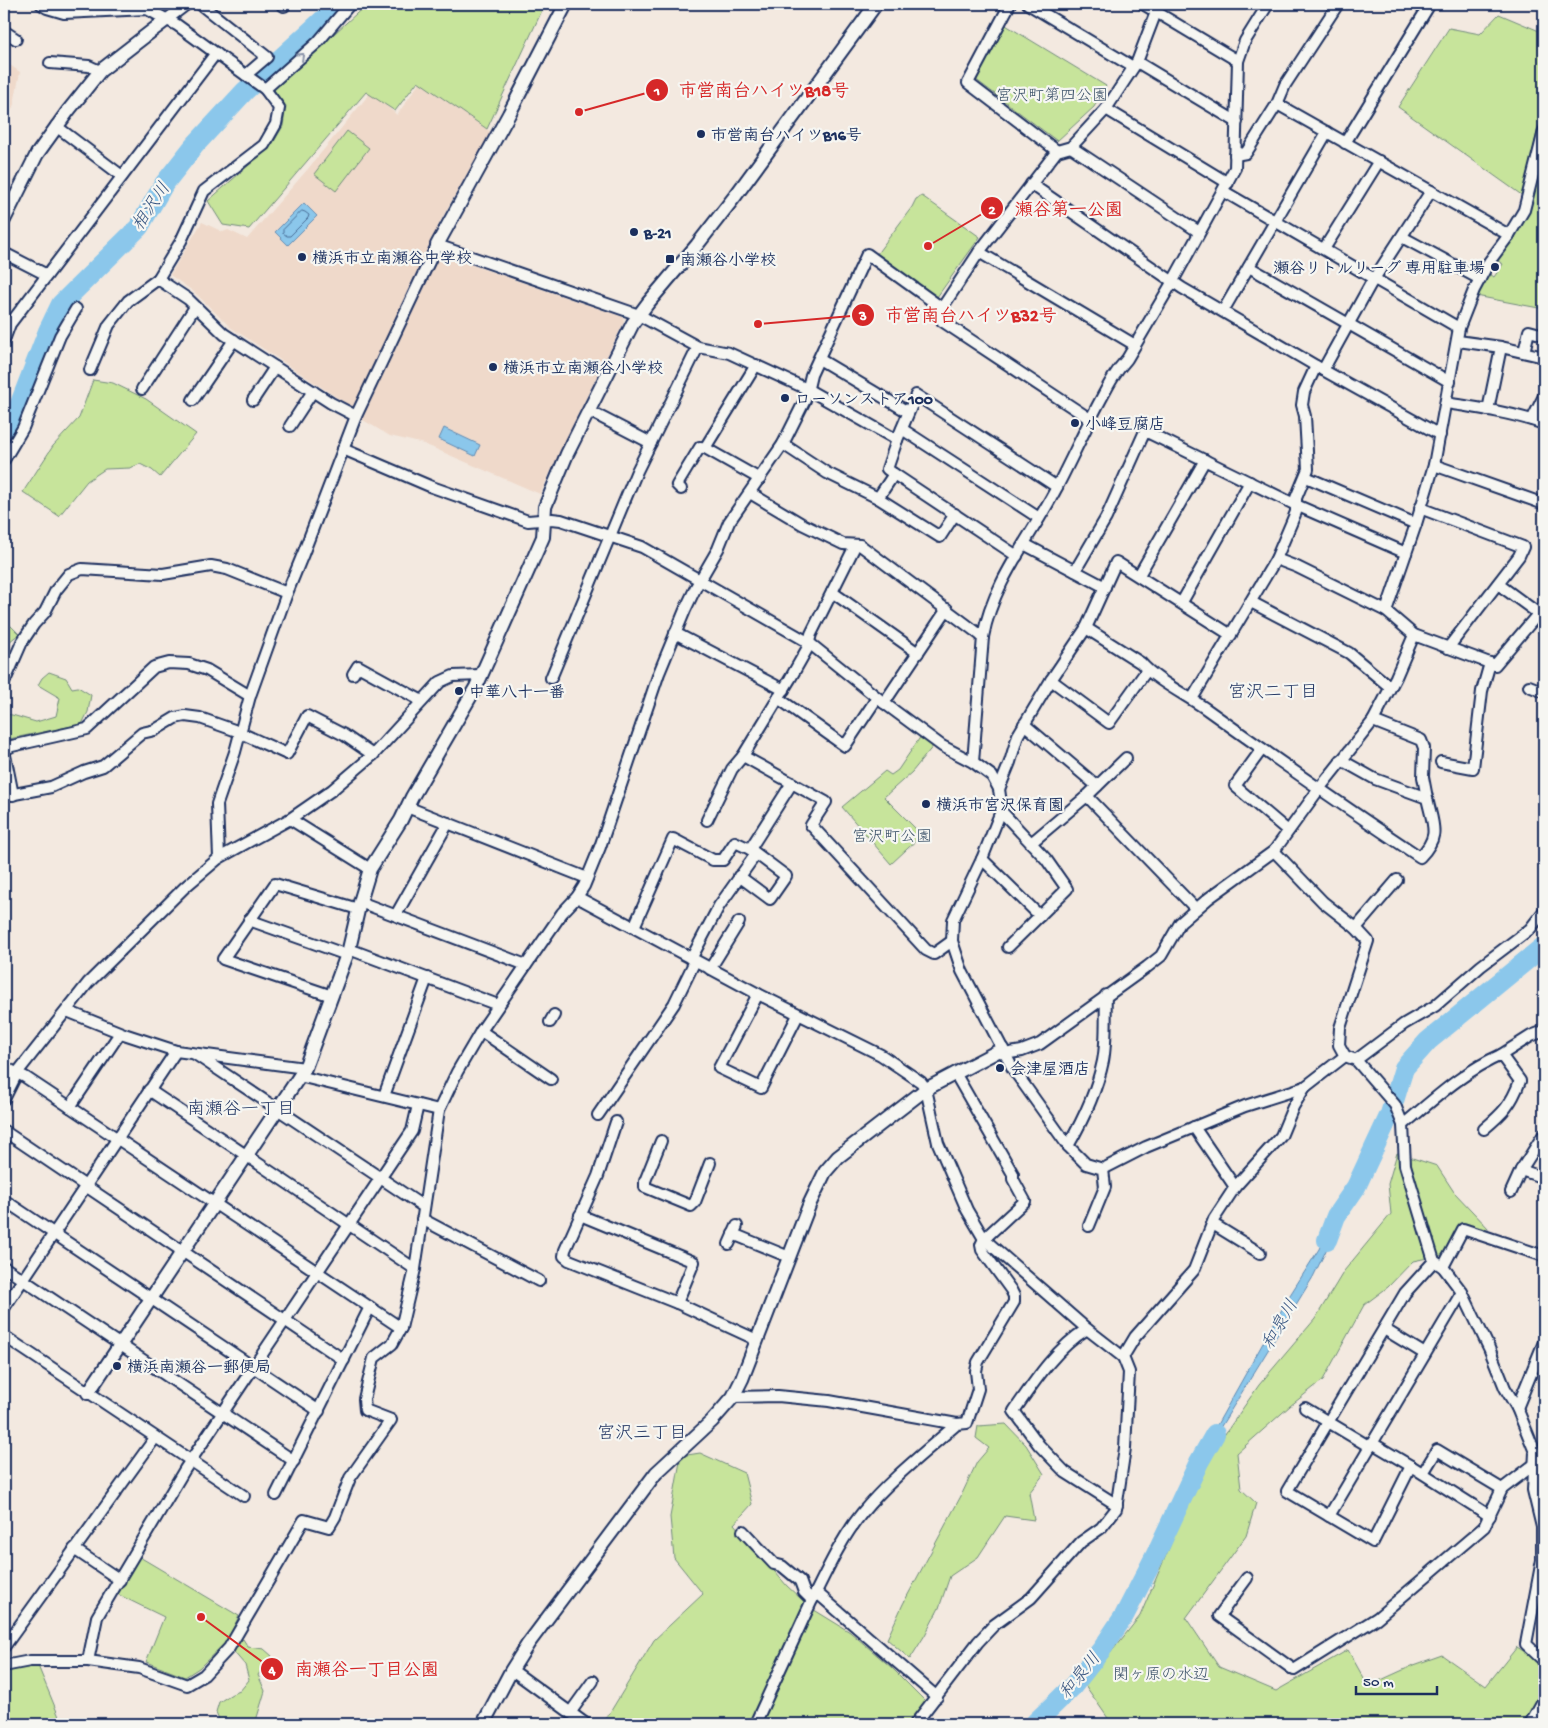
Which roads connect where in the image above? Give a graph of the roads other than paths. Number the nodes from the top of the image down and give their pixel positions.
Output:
1 (41, 4) edge
2 (187, 4) edge
3 (200, 4) edge
4 (350, 4) edge
5 (566, 4) edge
6 (876, 4) edge
7 (1010, 4) edge
8 (1028, 4) edge
9 (1143, 4) edge
10 (1268, 4) edge
11 (1338, 4) edge
12 (1430, 4) edge
13 (1156, 12) junction
14 (166, 20) junction
15 (4, 31) edge
16 (16, 39) dead end
17 (216, 53) junction
18 (1238, 62) junction
19 (50, 63) dead end
20 (1135, 64) junction
21 (100, 71) junction
22 (248, 77) junction
23 (262, 87) junction
24 (1277, 104) junction
25 (1106, 109) junction
26 (1237, 122) junction
27 (56, 126) junction
28 (1544, 131) edge
29 (1327, 132) junction
30 (1346, 143) junction
31 (1071, 146) junction
32 (1057, 151) junction
33 (1235, 155) junction
34 (1379, 162) junction
35 (122, 176) junction
36 (1031, 184) junction
37 (1226, 187) junction
38 (1431, 191) junction
39 (4, 220) edge
40 (1276, 221) junction
41 (1199, 232) junction
42 (1509, 235) junction
43 (1402, 236) junction
44 (437, 245) junction
45 (1324, 249) junction
46 (979, 252) junction
47 (4, 253) edge
48 (1249, 267) junction
49 (47, 275) junction
50 (158, 279) junction
51 (1374, 279) junction
52 (1480, 279) junction
53 (1173, 281) junction
54 (195, 306) junction
55 (942, 308) junction
56 (76, 309) dead end
57 (1223, 312) junction
58 (639, 315) junction
59 (1348, 324) junction
60 (1459, 328) junction
61 (1544, 335) edge
62 (4, 340) edge
63 (234, 340) junction
64 (1458, 341) junction
65 (1135, 345) junction
66 (698, 346) junction
67 (1501, 347) junction
68 (1524, 352) junction
69 (1544, 357) edge
70 (819, 359) junction
71 (756, 365) junction
72 (275, 367) junction
73 (1320, 368) junction
74 (90, 370) dead end
75 (1450, 382) junction
76 (142, 388) dead end
77 (807, 389) junction
78 (313, 391) junction
79 (1544, 396) edge
80 (194, 400) dead end
81 (253, 400) dead end
82 (1446, 403) junction
83 (1488, 410) junction
84 (589, 411) junction
85 (908, 412) junction
86 (356, 416) junction
87 (1090, 419) junction
88 (1532, 420) junction
89 (1544, 424) edge
90 (290, 426) dead end
91 (902, 429) junction
92 (1440, 435) junction
93 (897, 440) junction
94 (651, 443) junction
95 (783, 444) junction
96 (705, 448) junction
97 (343, 449) junction
98 (4, 460) edge
99 (1205, 460) junction
100 (1434, 465) junction
101 (894, 474) junction
102 (1306, 477) junction
103 (760, 479) junction
104 (1250, 482) junction
105 (1057, 487) junction
106 (681, 489) dead end
107 (750, 493) junction
108 (878, 498) junction
109 (1544, 504) edge
110 (1296, 505) junction
111 (1420, 508) junction
112 (955, 514) junction
113 (1039, 518) junction
114 (544, 520) junction
115 (1416, 524) junction
116 (610, 536) junction
117 (1024, 544) junction
118 (855, 546) junction
119 (1406, 553) junction
120 (1017, 556) junction
121 (1276, 559) junction
122 (1075, 571) junction
123 (1139, 575) junction
124 (700, 580) junction
125 (1498, 584) junction
126 (1105, 588) junction
127 (832, 592) junction
128 (287, 593) junction
129 (1182, 602) junction
130 (1252, 602) junction
131 (947, 609) junction
132 (1386, 611) junction
133 (1542, 611) edge
134 (1086, 628) junction
135 (675, 634) junction
136 (1231, 635) junction
137 (1414, 635) junction
138 (983, 637) junction
139 (808, 642) junction
140 (1448, 648) junction
141 (918, 653) junction
142 (1490, 664) junction
143 (1147, 670) junction
144 (353, 674) dead end
145 (481, 675) junction
146 (551, 678) dead end
147 (1051, 680) junction
148 (4, 683) edge
149 (1529, 686) dead end
150 (1390, 687) junction
151 (1544, 692) edge
152 (781, 694) junction
153 (250, 696) junction
154 (1192, 699) junction
155 (422, 701) junction
156 (881, 701) junction
157 (1373, 722) junction
158 (1024, 724) junction
159 (240, 733) junction
160 (1262, 749) junction
161 (4, 750) edge
162 (372, 755) junction
163 (743, 756) junction
164 (1126, 758) dead end
165 (1341, 760) junction
166 (973, 762) junction
167 (1441, 762) dead end
168 (792, 783) junction
169 (1097, 786) junction
170 (999, 789) junction
171 (1319, 790) junction
172 (8, 796) edge
173 (1086, 796) junction
174 (1427, 798) junction
175 (407, 807) junction
176 (1001, 811) junction
177 (290, 819) junction
178 (707, 820) dead end
179 (448, 823) junction
180 (1288, 831) junction
181 (1031, 843) junction
182 (1274, 851) junction
183 (753, 852) junction
184 (219, 858) junction
185 (982, 859) junction
186 (370, 869) junction
187 (739, 876) junction
188 (587, 878) junction
189 (1397, 880) dead end
190 (577, 897) junction
191 (359, 905) junction
192 (1196, 909) junction
193 (1544, 911) edge
194 (396, 915) junction
195 (1040, 916) junction
196 (249, 920) junction
197 (739, 922) dead end
198 (634, 927) junction
199 (1356, 928) junction
200 (952, 941) junction
201 (1008, 947) dead end
202 (348, 952) junction
203 (693, 960) junction
204 (526, 965) junction
205 (710, 968) junction
206 (427, 978) junction
207 (758, 994) junction
208 (1106, 995) junction
209 (332, 996) junction
210 (498, 1005) junction
211 (68, 1011) junction
212 (798, 1015) junction
213 (481, 1031) junction
214 (1544, 1031) edge
215 (120, 1033) junction
216 (176, 1051) junction
217 (1003, 1052) junction
218 (195, 1054) junction
219 (1501, 1054) junction
220 (1345, 1056) junction
221 (1356, 1060) junction
222 (4, 1067) edge
223 (302, 1072) junction
224 (955, 1072) junction
225 (17, 1073) junction
226 (551, 1079) dead end
227 (1305, 1087) junction
228 (926, 1089) junction
229 (149, 1090) junction
230 (384, 1096) junction
231 (4, 1099) edge
232 (418, 1105) junction
233 (70, 1107) junction
234 (277, 1109) junction
235 (439, 1110) junction
236 (598, 1115) dead end
237 (616, 1122) dead end
238 (1403, 1125) junction
239 (1194, 1128) junction
240 (1484, 1130) dead end
241 (4, 1131) edge
242 (1544, 1134) edge
243 (116, 1138) junction
244 (661, 1141) dead end
245 (1068, 1146) junction
246 (246, 1156) junction
247 (710, 1162) dead end
248 (1103, 1169) junction
249 (1521, 1170) junction
250 (381, 1178) junction
251 (1544, 1178) edge
252 (84, 1186) junction
253 (1235, 1187) junction
254 (1511, 1192) dead end
255 (4, 1200) edge
256 (215, 1204) junction
257 (424, 1207) junction
258 (580, 1215) junction
259 (422, 1219) junction
260 (1213, 1224) junction
261 (350, 1225) junction
262 (1089, 1226) dead end
263 (53, 1233) junction
264 (733, 1235) dead end
265 (984, 1238) junction
266 (182, 1252) junction
267 (1260, 1253) dead end
268 (1544, 1256) edge
269 (789, 1257) junction
270 (1438, 1264) junction
271 (4, 1267) edge
272 (415, 1269) junction
273 (318, 1273) junction
274 (22, 1280) junction
275 (539, 1281) dead end
276 (1462, 1292) junction
277 (151, 1298) junction
278 (677, 1303) junction
279 (4, 1308) edge
280 (370, 1308) junction
281 (285, 1321) junction
282 (401, 1328) junction
283 (1087, 1329) junction
284 (1384, 1329) junction
285 (4, 1336) edge
286 (757, 1340) junction
287 (1544, 1342) edge
288 (120, 1345) junction
289 (1425, 1354) junction
290 (1123, 1357) junction
291 (344, 1360) junction
292 (254, 1367) junction
293 (88, 1393) junction
294 (733, 1397) junction
295 (1305, 1408) dead end
296 (1517, 1408) junction
297 (319, 1411) junction
298 (223, 1414) junction
299 (1327, 1421) junction
300 (957, 1424) junction
301 (155, 1438) junction
302 (1371, 1445) junction
303 (1544, 1457) edge
304 (190, 1461) junction
305 (294, 1461) junction
306 (1535, 1463) junction
307 (1411, 1466) junction
308 (1422, 1473) junction
309 (1502, 1489) junction
310 (276, 1495) dead end
311 (244, 1496) dead end
312 (1117, 1505) junction
313 (1329, 1516) junction
314 (1490, 1516) junction
315 (743, 1531) dead end
316 (74, 1548) junction
317 (1543, 1560) edge
318 (1248, 1578) dead end
319 (120, 1580) junction
320 (814, 1596) junction
321 (4, 1647) edge
322 (88, 1661) junction
323 (1544, 1661) edge
324 (4, 1666) edge
325 (512, 1670) junction
326 (593, 1681) dead end
327 (937, 1697) junction
328 (1544, 1698) edge
329 (570, 1712) junction
330 (483, 1724) edge
331 (586, 1724) edge
332 (755, 1724) edge
333 (916, 1724) edge
334 (1530, 1724) edge

1 - 14 street
2 - 14 street
3 - 22 street
23 -> 4 street
5 - 44 street
6 - 58 street
7 - 32 street
8 - 20 street
9 - 13 street
10 - 18 street
11 - 24 street
12 - 30 street
13 - 18 street
13 - 20 street
14 - 17 street
14 - 21 street
15 - 16 street
17 - 22 street
17 - 35 street
18 - 26 street
19 - 21 street
20 - 25 street
20 - 26 street
21 - 27 street
22 - 23 street
23 - 50 street
24 - 29 street
24 - 33 street
25 - 31 street
25 - 37 street
26 - 33 street
27 - 35 street
27 - 39 street
28 - 42 street
29 - 30 street
29 - 40 street
30 - 34 street
31 - 32 street
31 - 41 street
32 - 36 street
33 - 37 street
34 - 38 street
34 - 45 street
35 - 49 street
36 - 46 street
36 - 53 street
37 - 40 street
37 - 41 street
38 - 42 street
38 - 43 street
40 - 45 street
40 - 48 street
41 - 53 street
42 - 52 street
43 - 51 street
43 - 52 street
44 - 58 street
44 - 86 street
45 - 51 street
46 - 55 street
46 - 65 street
47 - 49 street
48 - 57 street
48 - 59 street
49 - 62 street
50 - 54 street
50 - 74 street
51 - 59 street
51 - 60 street
52 - 60 street
53 - 57 street
53 - 65 street
54 - 63 street
54 - 76 street
55 - 70 street
55 - 87 street
56 - 98 street
57 - 73 street
58 - 66 street
58 - 84 street
59 - 73 street
59 - 75 street
60 - 64 street
61 - 68 street
63 - 72 street
63 - 80 street
64 - 67 street
64 - 75 street
65 - 87 street
66 - 71 street
66 - 94 street
67 - 68 street
67 - 83 street
68 - 69 street
70 - 77 street
70 - 85 street
71 - 77 street
71 - 96 street
72 - 78 street
72 - 81 street
73 - 92 street
73 - 102 street
75 - 82 street
77 - 93 street
77 - 95 street
78 - 86 street
78 - 90 street
79 - 88 street
82 - 83 street
82 - 92 street
83 - 88 street
84 - 94 street
84 - 114 street
85 - 91 street
85 - 105 street
86 - 97 street
87 - 105 street
88 - 89 street
91 - 93 street
91 - 113 street
92 - 100 street
93 - 101 street
94 - 116 street
95 - 103 street
95 - 108 street
96 - 103 street
96 - 106 street
97 - 114 street
97 - 128 street
99 - 104 street
99 - 122 street
99 - 123 street
100 - 109 street
100 - 111 street
101 - 108 street
101 - 112 street
102 - 110 street
102 - 115 street
103 - 107 street
104 - 110 street
104 - 129 street
105 - 113 street
107 - 118 street
107 - 124 street
108 - 112 street
110 - 119 street
110 - 121 street
111 - 115 street
111 - 125 street
112 - 120 street
113 - 117 street
114 - 116 street
114 - 145 street
115 - 119 street
116 - 124 street
116 - 146 street
117 - 120 street
117 - 122 street
118 - 127 street
118 - 131 street
119 - 132 street
120 - 138 street
121 - 130 street
121 - 132 street
122 - 126 street
123 - 126 street
123 - 129 street
124 - 135 street
124 - 139 street
125 - 133 street
125 - 140 street
126 - 134 street
127 - 139 street
127 - 141 street
128 - 148 street
128 - 153 street
129 - 136 street
130 - 136 street
130 - 150 street
131 - 138 street
131 - 141 street
132 - 137 street
133 - 142 street
134 - 143 street
134 - 147 street
135 - 152 street
135 - 188 street
136 - 154 street
137 - 140 street
137 - 150 street
138 - 166 street
139 - 152 street
139 - 156 street
140 - 142 street
141 - 156 street
142 - 167 street
143 - 147 street
143 - 154 street
144 - 155 street
145 - 155 street
145 - 175 street
147 - 158 street
149 - 151 street
150 - 157 street
152 - 156 street
152 - 163 street
153 - 159 street
153 - 161 street
154 - 160 street
155 - 162 street
156 - 166 street
157 - 165 street
157 - 174 street
158 - 169 street
158 - 170 street
159 - 162 street
159 - 172 street
159 - 184 street
160 - 171 street
160 - 180 street
161 - 172 street
162 - 177 street
163 - 168 street
163 - 178 street
164 - 169 street
165 - 171 street
165 - 174 street
166 - 170 street
168 - 183 street
168 - 200 street
169 - 173 street
170 - 176 street
171 - 174 street
171 - 180 street
173 - 181 street
173 - 192 street
175 - 179 street
175 - 186 street
176 - 181 street
176 - 185 street
177 - 184 street
177 - 186 street
179 - 188 street
179 - 194 street
180 - 182 street
181 - 195 street
182 - 192 street
182 - 199 street
183 - 187 street
183 - 187 street
183 - 198 street
184 - 211 street
185 - 195 street
185 - 200 street
186 - 191 street
187 - 203 street
188 - 190 street
189 - 199 street
190 - 198 street
190 - 204 street
191 - 194 street
191 - 196 street
191 - 202 street
192 - 208 street
193 - 221 street
194 - 204 street
195 - 201 street
196 - 202 street
196 - 209 street
197 - 205 street
198 - 203 street
199 - 220 street
200 - 217 street
202 - 206 street
202 - 209 street
203 - 205 street
203 - 236 street
204 - 210 street
205 - 207 street
206 - 210 street
206 - 230 street
207 - 212 street
207 - 212 street
208 - 217 street
208 - 245 street
209 - 223 street
210 - 213 street
211 - 215 street
211 - 225 street
212 - 228 street
213 - 226 street
213 - 235 street
214 - 219 street
215 - 216 street
215 - 233 street
216 - 218 street
216 - 229 street
217 - 224 street
217 - 245 street
218 - 223 street
218 - 234 street
219 - 238 street
219 - 240 street
220 - 221 street
220 - 227 street
221 - 238 street
222 - 225 street
223 - 230 street
223 - 234 street
224 - 228 street
224 - 265 street
225 - 231 street
225 - 233 street
227 - 239 street
227 - 253 street
228 - 265 street
228 - 269 street
229 - 243 street
229 - 246 street
230 - 232 street
232 - 235 street
232 - 250 street
233 - 243 street
234 - 246 street
234 - 250 street
235 - 257 street
237 - 258 street
238 - 270 street
239 - 248 street
239 - 253 street
241 - 252 street
242 - 249 street
243 - 252 street
243 - 256 street
244 - 247 street
245 - 248 street
246 - 256 street
246 - 261 street
248 - 262 street
249 - 251 street
249 - 254 street
250 - 257 street
250 - 261 street
252 - 263 street
252 - 266 street
253 - 260 street
255 - 263 street
256 - 266 street
256 - 273 street
257 - 259 street
258 - 278 street
258 - 278 street
259 - 272 street
259 - 275 street
260 - 267 street
260 - 290 street
261 - 272 street
261 - 273 street
263 - 274 street
263 - 277 street
264 - 269 street
265 - 283 street
265 - 300 street
266 - 277 street
266 - 281 street
268 - 270 street
269 - 286 street
270 - 276 street
270 - 284 street
271 - 274 street
272 - 282 street
273 - 280 street
273 - 281 street
274 - 279 street
274 - 288 street
276 - 289 street
276 - 296 street
277 - 288 street
277 - 292 street
278 - 286 street
280 - 282 street
280 - 291 street
281 - 291 street
281 - 292 street
282 - 322 street
283 - 290 street
283 - 312 street
284 - 289 street
284 - 299 street
285 - 293 street
286 - 294 street
287 - 296 street
288 - 293 street
288 - 298 street
289 - 302 street
290 - 312 street
291 - 297 street
292 - 297 street
292 - 298 street
293 - 301 street
294 - 300 street
294 - 325 street
295 - 299 street
296 - 306 street
297 - 305 street
298 - 304 street
298 - 305 street
299 - 302 street
299 - 313 street
300 - 320 street
301 - 304 street
301 - 316 street
302 - 307 street
302 - 313 street
303 - 306 street
304 - 311 street
304 - 319 street
305 - 310 street
306 - 309 street
306 - 317 street
307 - 308 street
307 - 313 street
308 - 309 street
308 - 314 street
309 - 314 street
312 - 327 street
314 - 318 street
315 - 320 street
316 - 319 street
316 - 321 street
317 - 323 street
319 - 322 street
320 - 327 street
320 - 332 street
322 - 324 street
325 - 329 street
325 - 330 street
326 - 329 street
327 - 333 street
328 - 334 street
329 - 331 street

